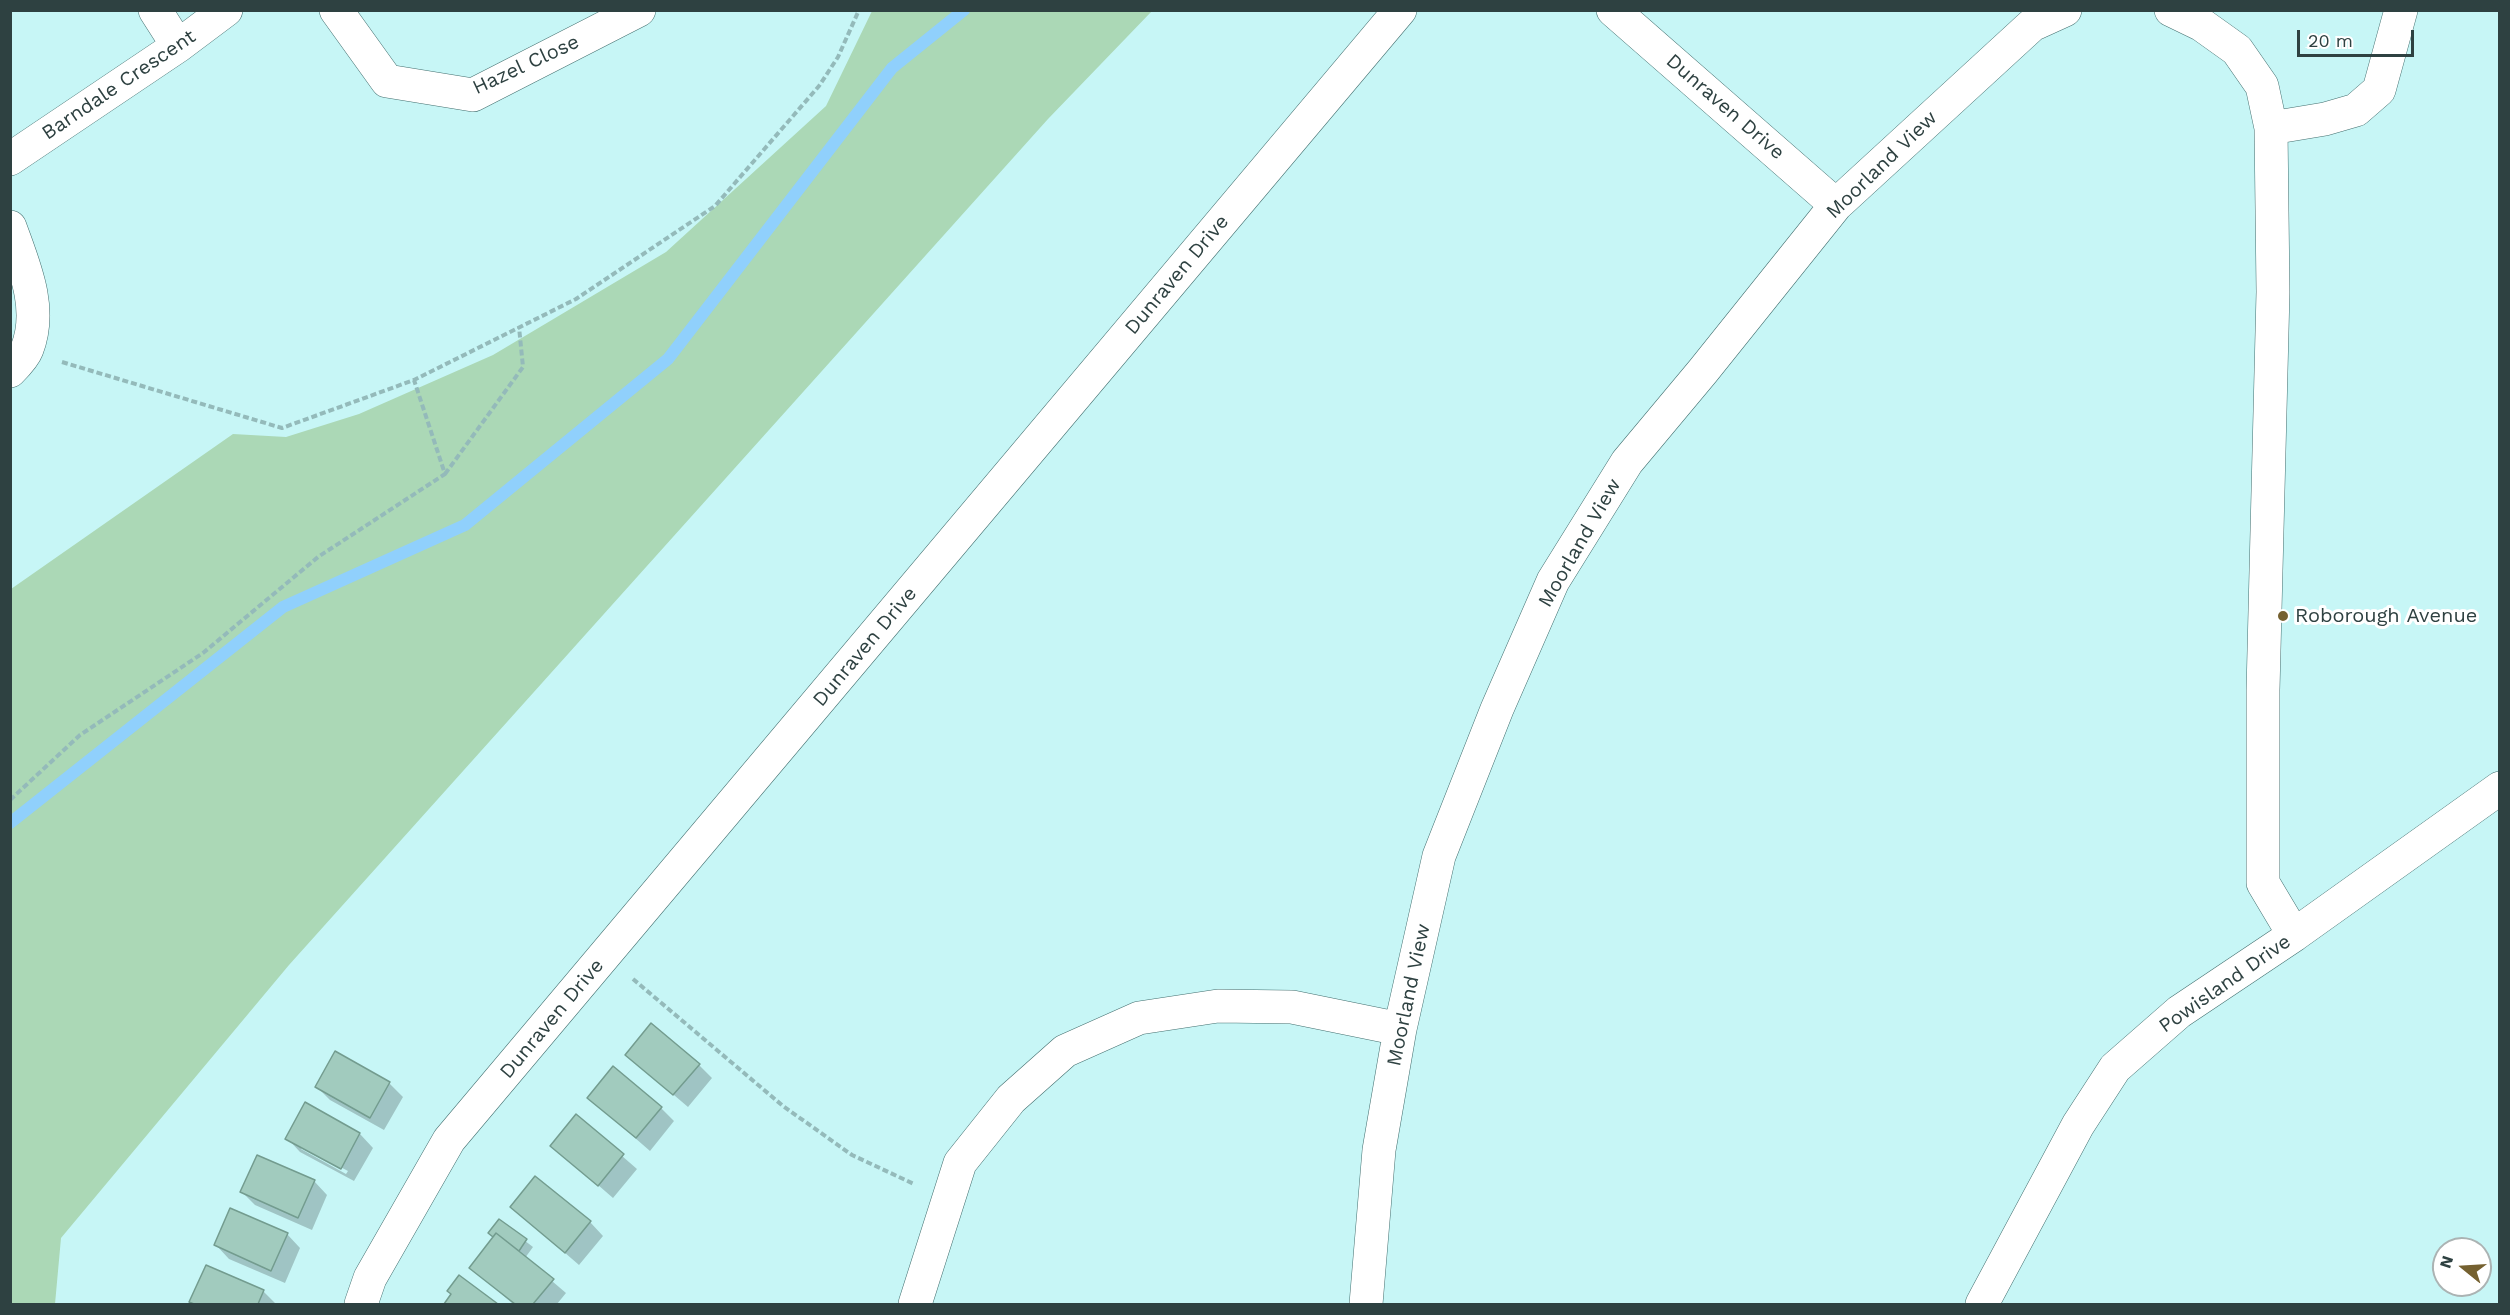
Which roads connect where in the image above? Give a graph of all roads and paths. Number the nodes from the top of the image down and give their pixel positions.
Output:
1 (155, 10) edge
2 (226, 10) edge
3 (336, 10) edge
4 (639, 10) edge
5 (859, 10) edge
6 (1400, 10) edge
7 (1613, 10) edge
8 (2065, 10) edge
9 (2171, 10) edge
10 (2401, 10) edge
11 (178, 46) junction
12 (2271, 128) junction
13 (10, 159) edge
14 (1836, 205) junction
15 (10, 227) edge
16 (519, 327) junction
17 (19, 361) edge
18 (414, 380) junction
19 (444, 474) junction
20 (2499, 788) edge
21 (10, 800) edge
22 (2295, 935) junction
23 (605, 955) junction
24 (1400, 1029) junction
25 (948, 1200) junction
26 (361, 1305) edge
27 (915, 1305) edge
28 (1366, 1305) edge
29 (1982, 1305) edge

1 - 11 street
2 - 11 street, Barndale Crescent
3 - 4 street, Hazel Close
5 - 16 path
6 - 23 street, Dunraven Drive
7 - 14 street, Dunraven Drive
8 - 14 street, Moorland View
9 - 12 street
10 - 12 street
11 - 13 street, Barndale Crescent
12 - 22 street
14 - 24 street, Moorland View
15 - 17 street
16 - 18 path
16 - 19 path
17 - 18 path
18 - 19 path
19 - 21 path
20 - 22 street, Powisland Drive
22 - 29 street, Powisland Drive
23 - 25 path
23 - 26 street, Dunraven Drive
24 - 25 street
24 - 28 street, Moorland View
25 - 27 street

